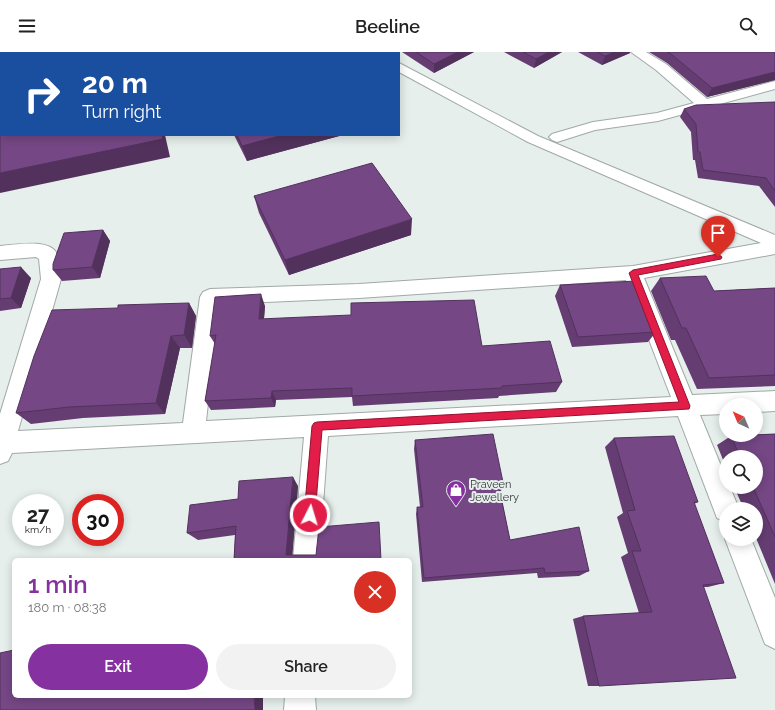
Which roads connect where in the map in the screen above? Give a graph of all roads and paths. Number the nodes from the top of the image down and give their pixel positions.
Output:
1 (637, 52) edge
2 (400, 55) edge
3 (400, 68) edge
4 (775, 85) edge
5 (704, 104) junction
6 (557, 137) junction
7 (775, 226) edge
8 (775, 242) edge
9 (775, 247) edge
10 (0, 253) edge
11 (633, 273) junction
12 (775, 401) edge
13 (685, 406) junction
14 (317, 426) junction
15 (193, 433) junction
16 (2, 448) edge
17 (723, 502) edge
18 (741, 546) edge
19 (306, 558) edge
20 (775, 634) edge
21 (300, 698) edge
22 (300, 710) edge

1 - 5 street
2 - 6 street
3 - 8 street
4 - 5 street
5 - 6 street
6 - 7 street
9 - 11 street
10 - 16 street
11 - 13 street
11 - 15 street
12 - 13 street
13 - 14 street
13 - 17 street
14 - 15 street
14 - 19 street
15 - 16 street
18 - 20 street
21 - 22 street

